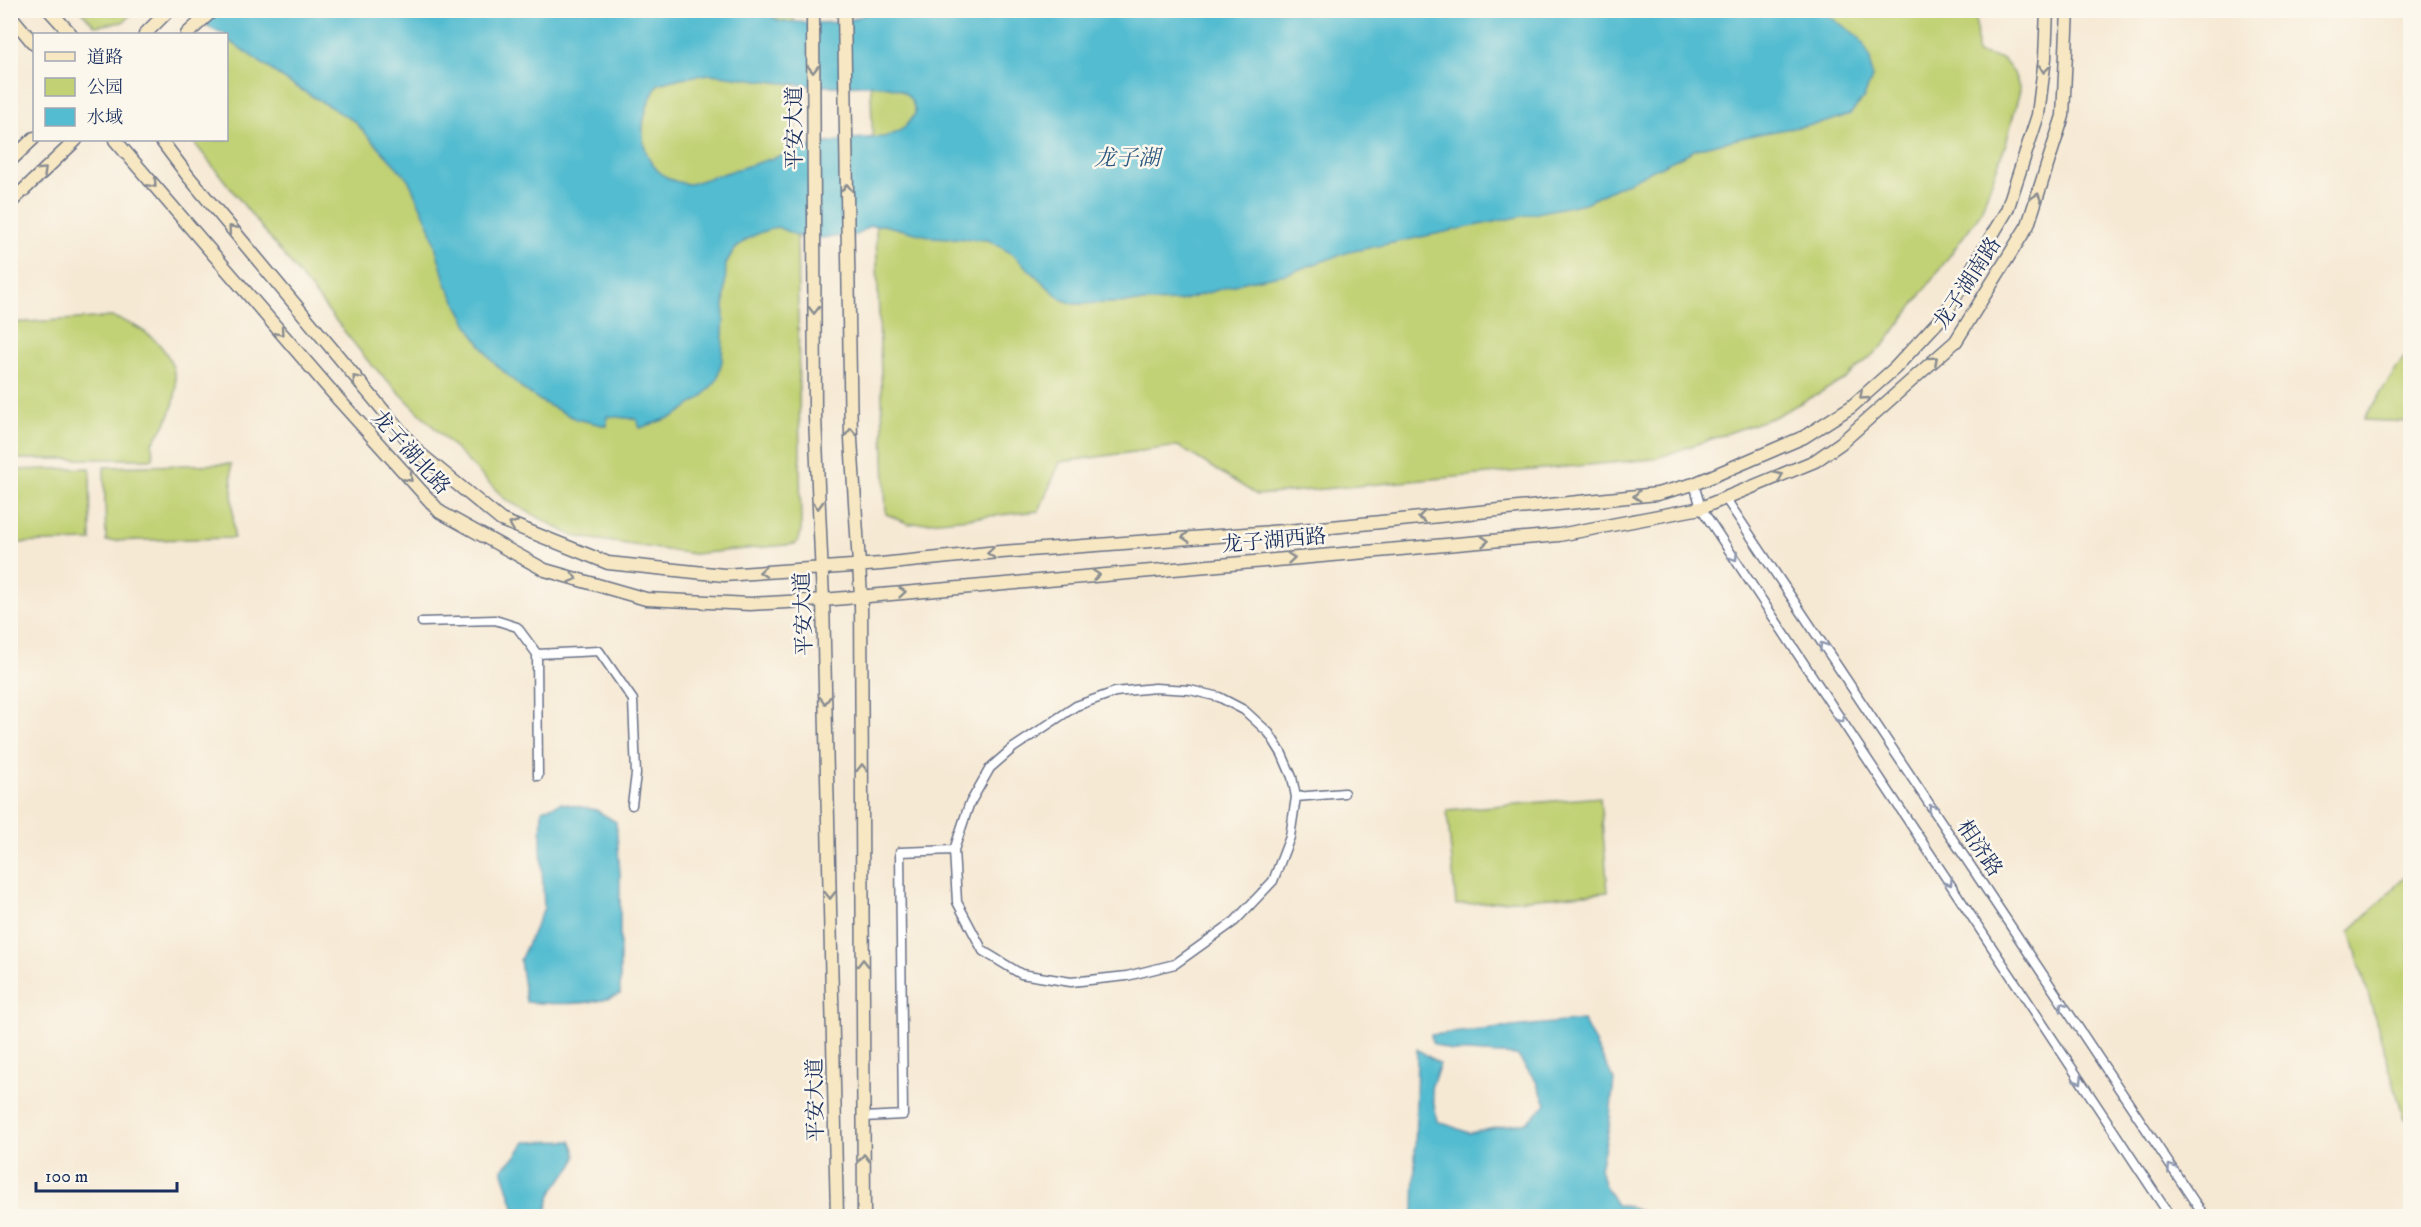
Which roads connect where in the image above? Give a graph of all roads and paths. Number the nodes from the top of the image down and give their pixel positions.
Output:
1 (49, 10) edge
2 (213, 10) edge
3 (813, 10) edge
4 (844, 10) edge
5 (2047, 10) edge
6 (2068, 10) edge
7 (168, 12) edge
8 (10, 15) edge
9 (70, 33) edge
10 (146, 33) edge
11 (189, 33) edge
12 (33, 43) edge
13 (33, 139) edge
14 (75, 141) edge
15 (116, 141) edge
16 (162, 141) edge
17 (10, 161) edge
18 (10, 203) edge
19 (1694, 484) junction
20 (1725, 499) junction
21 (1701, 508) junction
22 (859, 566) junction
23 (821, 567) junction
24 (861, 596) junction
25 (823, 600) junction
26 (422, 622) dead end
27 (537, 654) junction
28 (538, 776) dead end
29 (1344, 793) dead end
30 (1296, 797) junction
31 (632, 805) dead end
32 (954, 850) junction
33 (864, 1117) junction
34 (837, 1216) edge
35 (864, 1216) edge
36 (2170, 1216) edge
37 (2204, 1216) edge

1 - 9 street
2 - 11 street
3 -> 23 street, 平安大道
22 -> 4 street
5 -> 19 street, 龙子湖南路
20 -> 6 street, 龙子湖南路
7 - 10 street
8 - 12 street
13 - 17 street
18 -> 14 street
15 -> 25 street, 龙子湖北路
23 -> 16 street, 龙子湖北路
19 - 21 street
19 -> 22 street, 龙子湖西路
20 - 21 street, 龙子湖西路
37 -> 20 street, 相济路
24 -> 21 street, 龙子湖西路
21 -> 36 street
22 - 23 street, 龙子湖西路
22 - 24 street
23 - 25 street, 平安大道
24 - 25 street, 龙子湖西路
33 -> 24 street
25 -> 34 street, 平安大道
26 - 27 street
27 - 28 street
27 - 31 street
29 - 30 street
30 - 32 street
30 - 32 street
32 - 33 street
35 -> 33 street

